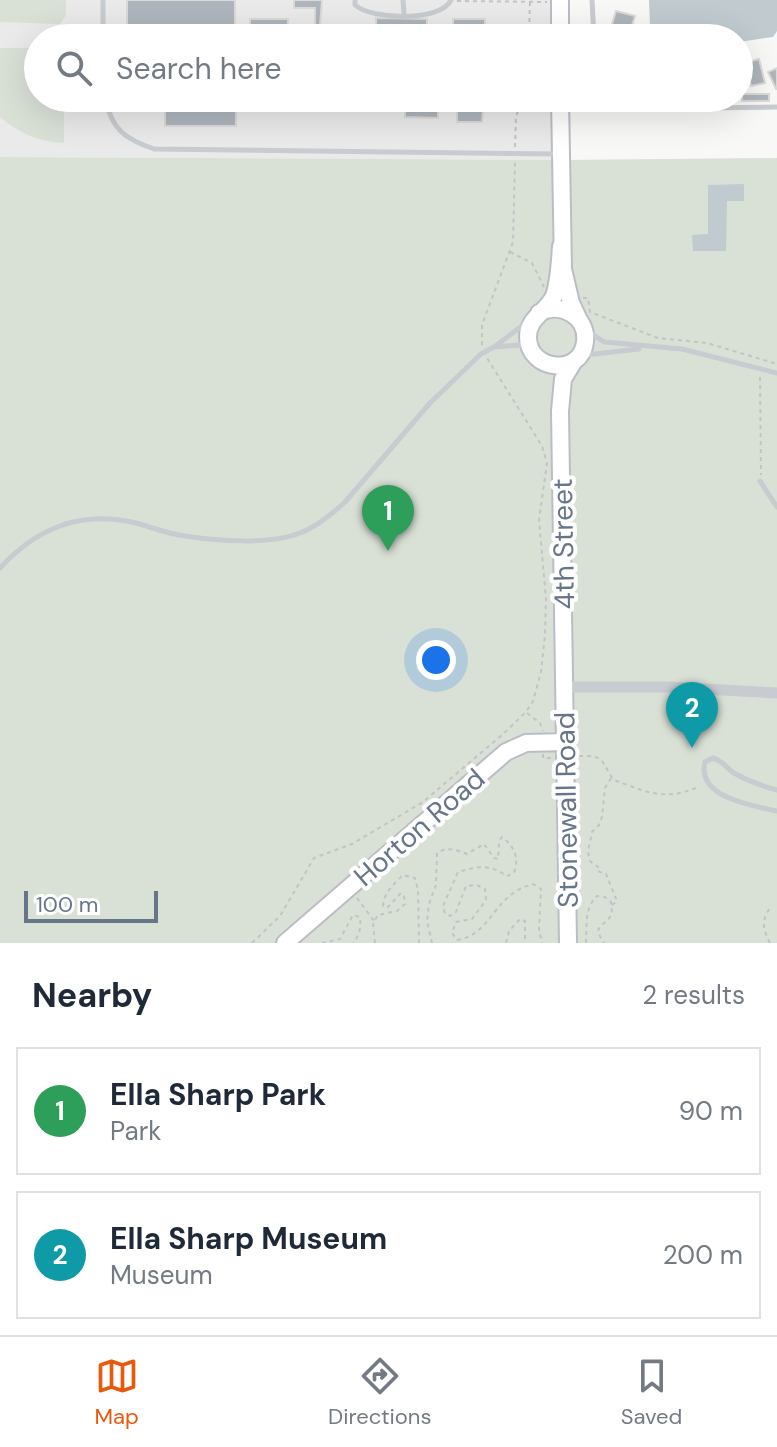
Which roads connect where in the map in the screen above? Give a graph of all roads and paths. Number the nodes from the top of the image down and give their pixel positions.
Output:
1 (103, 0) edge
2 (355, 0) edge
3 (403, 0) edge
4 (451, 0) edge
5 (592, 0) edge
6 (530, 1) edge
7 (560, 1) edge
8 (404, 14) junction
9 (103, 24) edge
10 (529, 24) edge
11 (560, 24) edge
12 (593, 24) edge
13 (753, 107) edge
14 (777, 107) edge
15 (108, 112) edge
16 (518, 112) edge
17 (560, 112) edge
18 (515, 153) junction
19 (562, 154) junction
20 (561, 246) junction
21 (588, 298) dead end
22 (537, 315) junction
23 (581, 324) junction
24 (482, 346) dead end
25 (494, 347) junction
26 (652, 348) junction
27 (533, 354) junction
28 (487, 358) dead end
29 (576, 360) junction
30 (777, 364) edge
31 (777, 373) edge
32 (760, 376) dead end
33 (560, 411) junction
34 (760, 477) joint
35 (777, 507) edge
36 (0, 568) edge
37 (565, 682) junction
38 (777, 693) edge
39 (526, 712) junction
40 (543, 743) junction
41 (566, 750) junction
42 (611, 777) junction
43 (696, 788) dead end
44 (777, 790) edge
45 (777, 811) edge
46 (350, 887) junction
47 (611, 906) junction
48 (770, 908) dead end
49 (374, 921) junction
50 (252, 943) edge
51 (285, 943) edge
52 (322, 943) edge
53 (353, 943) edge
54 (375, 943) edge
55 (419, 943) edge
56 (432, 943) edge
57 (506, 943) edge
58 (525, 943) edge
59 (542, 943) edge
60 (568, 943) edge
61 (586, 943) edge
62 (604, 943) edge
63 (770, 943) edge

1 - 9 lane
2 - 8 lane
3 - 8 lane
4 - 6 path
4 - 8 lane
5 - 12 lane
6 - 7 path
6 - 10 path
7 - 11 street
13 - 14 lane
15 - 18 lane
16 - 18 path
17 - 19 street
18 - 19 lane
18 - 24 path
19 - 20 street
20 - 22 street
20 - 23 street
21 - 30 path
22 - 23 street
22 - 25 lane
22 - 27 street
23 - 26 lane
23 - 29 street
25 - 27 lane
25 - 36 lane
26 - 29 lane
26 - 31 lane
27 - 29 street
27 - 33 street, 4th Street
28 - 39 path
29 - 33 street, 4th Street
32 - 34 path
33 - 37 street, 4th Street
34 - 35 lane
37 - 38 street
37 - 41 street, Stonewall Road
39 - 40 path
39 - 50 path
40 - 41 street, Horton Road
40 - 41 path
40 - 46 street, Horton Road
41 - 42 path
41 - 60 street, Stonewall Road
42 - 43 path
42 - 47 path
44 - 45 lane
46 - 49 path
46 - 51 street, Horton Road
47 - 61 path
47 - 62 path
48 - 63 path
49 - 54 path
49 - 55 path
52 - 53 path
56 - 59 path
57 - 58 path

